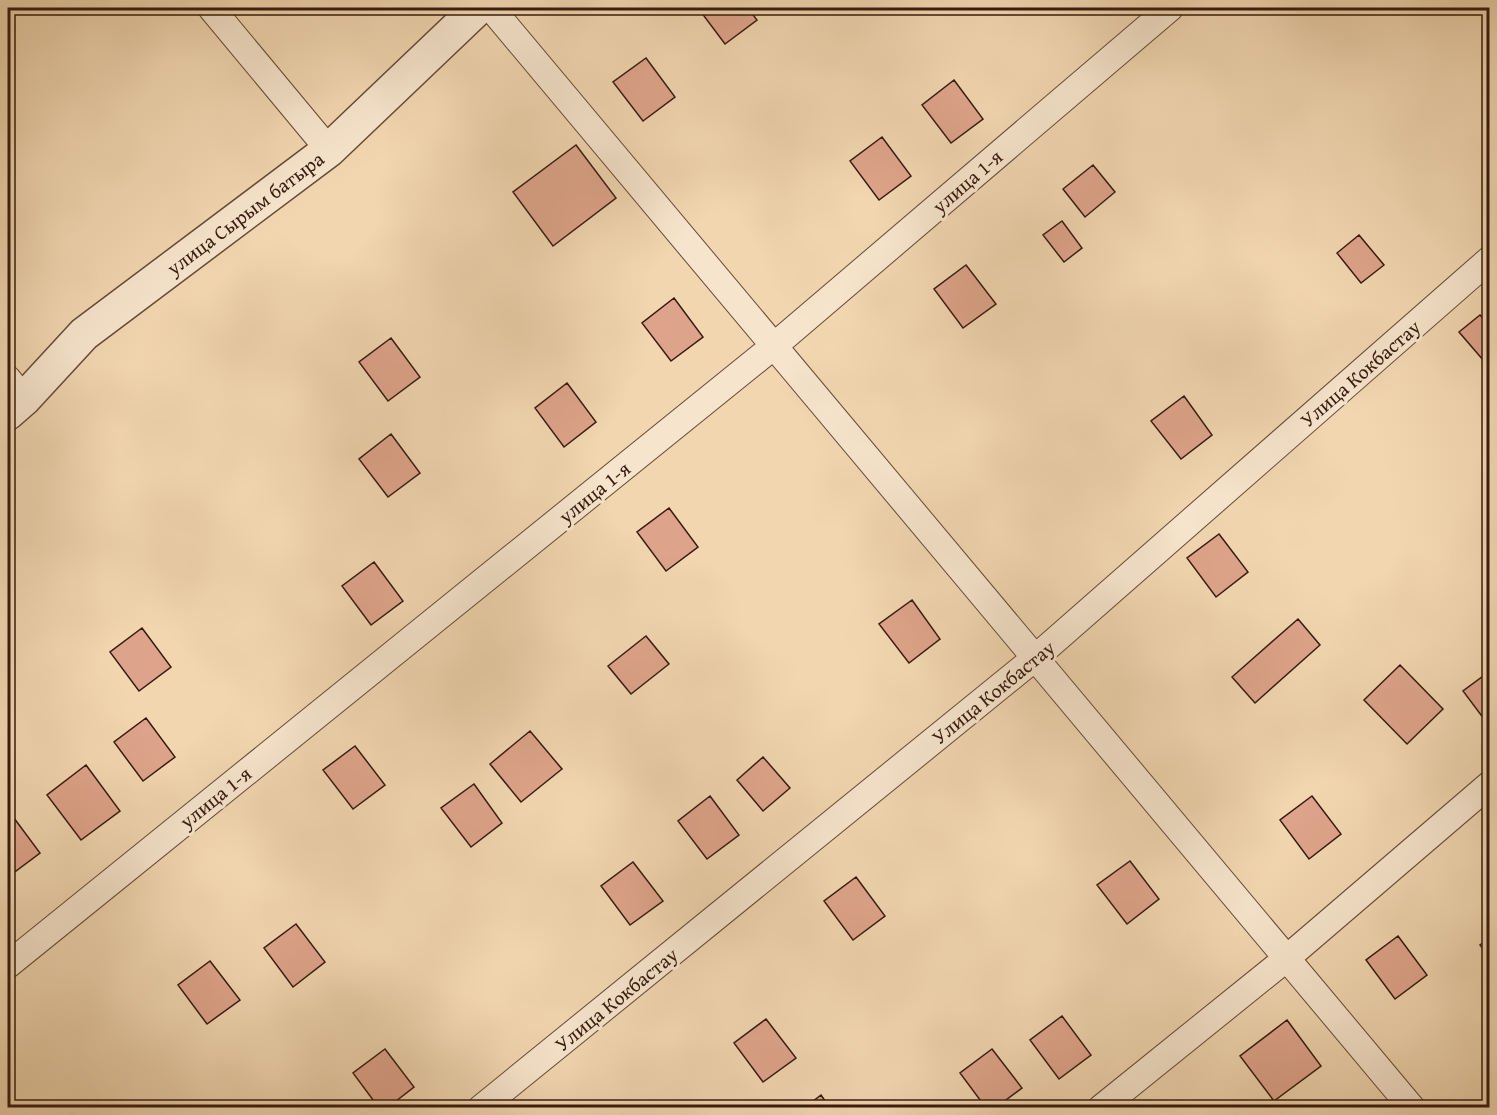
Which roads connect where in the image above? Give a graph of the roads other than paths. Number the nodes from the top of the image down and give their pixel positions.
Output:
1 (211, 8) edge
2 (478, 8) edge
3 (491, 8) edge
4 (1170, 8) edge
5 (329, 150) junction
6 (1490, 259) edge
7 (774, 346) junction
8 (13, 397) edge
9 (1035, 658) junction
10 (1490, 784) edge
11 (1287, 958) junction
12 (8, 965) edge
13 (481, 1107) edge
14 (1101, 1107) edge
15 (1412, 1107) edge

1 - 5 street
2 - 5 street, улица Сырым батыра
3 - 7 street
4 - 7 street, улица 1-я
5 - 8 street, улица Сырым батыра
6 - 9 street, Улица Кокбастау
7 - 9 street
7 - 12 street, улица 1-я
9 - 11 street
9 - 13 street, Улица Кокбастау
10 - 11 street
11 - 14 street
11 - 15 street

